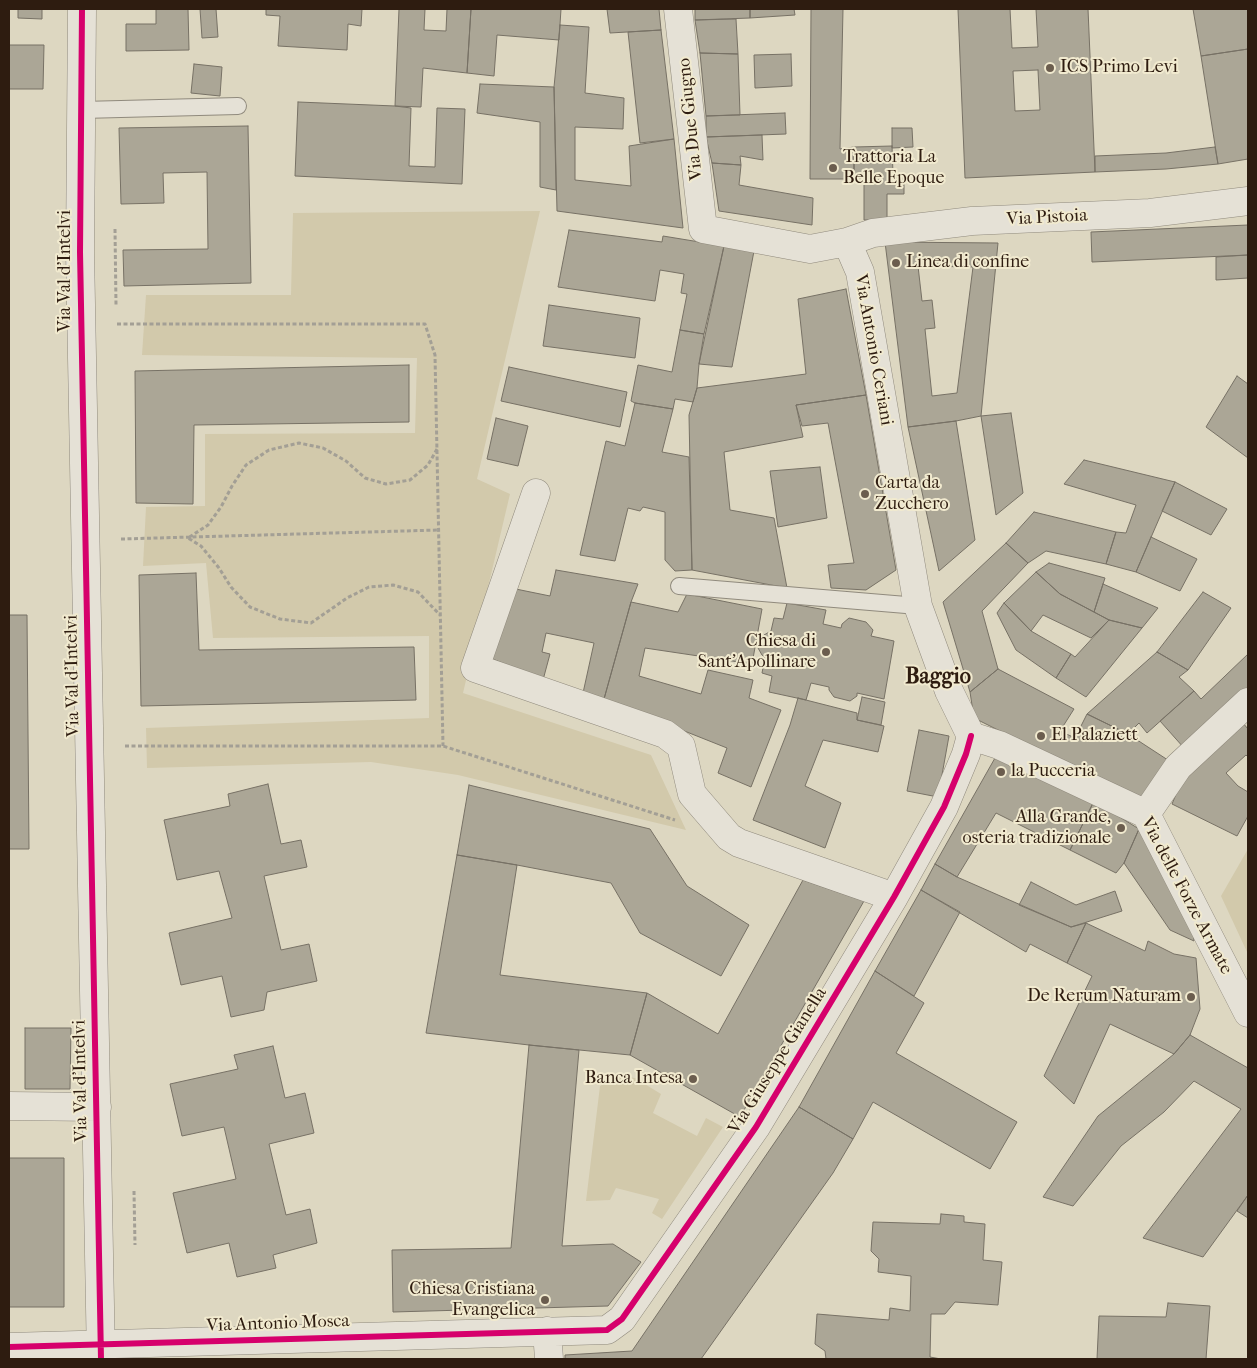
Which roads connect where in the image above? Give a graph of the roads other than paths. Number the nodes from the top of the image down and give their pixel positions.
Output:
1 (82, 9) edge
2 (678, 9) edge
3 (238, 106) dead end
4 (82, 110) junction
5 (1248, 200) edge
6 (847, 242) junction
7 (536, 494) dead end
8 (679, 586) dead end
9 (918, 606) junction
10 (1248, 702) edge
11 (971, 736) junction
12 (1146, 814) junction
13 (894, 897) junction
14 (1248, 1013) edge
15 (9, 1106) edge
16 (97, 1107) junction
17 (547, 1331) junction
18 (9, 1346) edge
19 (303, 1349) edge
20 (101, 1351) edge
21 (549, 1359) edge

1 - 4 street, Via Val d'Intelvi
2 - 6 street, Via Due Giugno
3 - 4 lane
4 - 16 street, Via Val d'Intelvi
5 - 6 street, Via Pistoia
6 - 9 street, Via Antonio Ceriani
7 - 13 street
8 - 9 lane
9 - 11 street, Via Antonio Ceriani
10 - 12 street
11 - 12 street, Via delle Forze Armate
11 - 13 street, Via Giuseppe Gianella
12 - 14 street, Via delle Forze Armate
13 - 17 street, Via Giuseppe Gianella
15 - 16 street
16 - 20 street, Via Val d'Intelvi
17 - 19 street, Via Antonio Mosca
17 - 21 street
18 - 20 street, Via Antonio Mosca
19 - 20 street, Via Antonio Mosca

